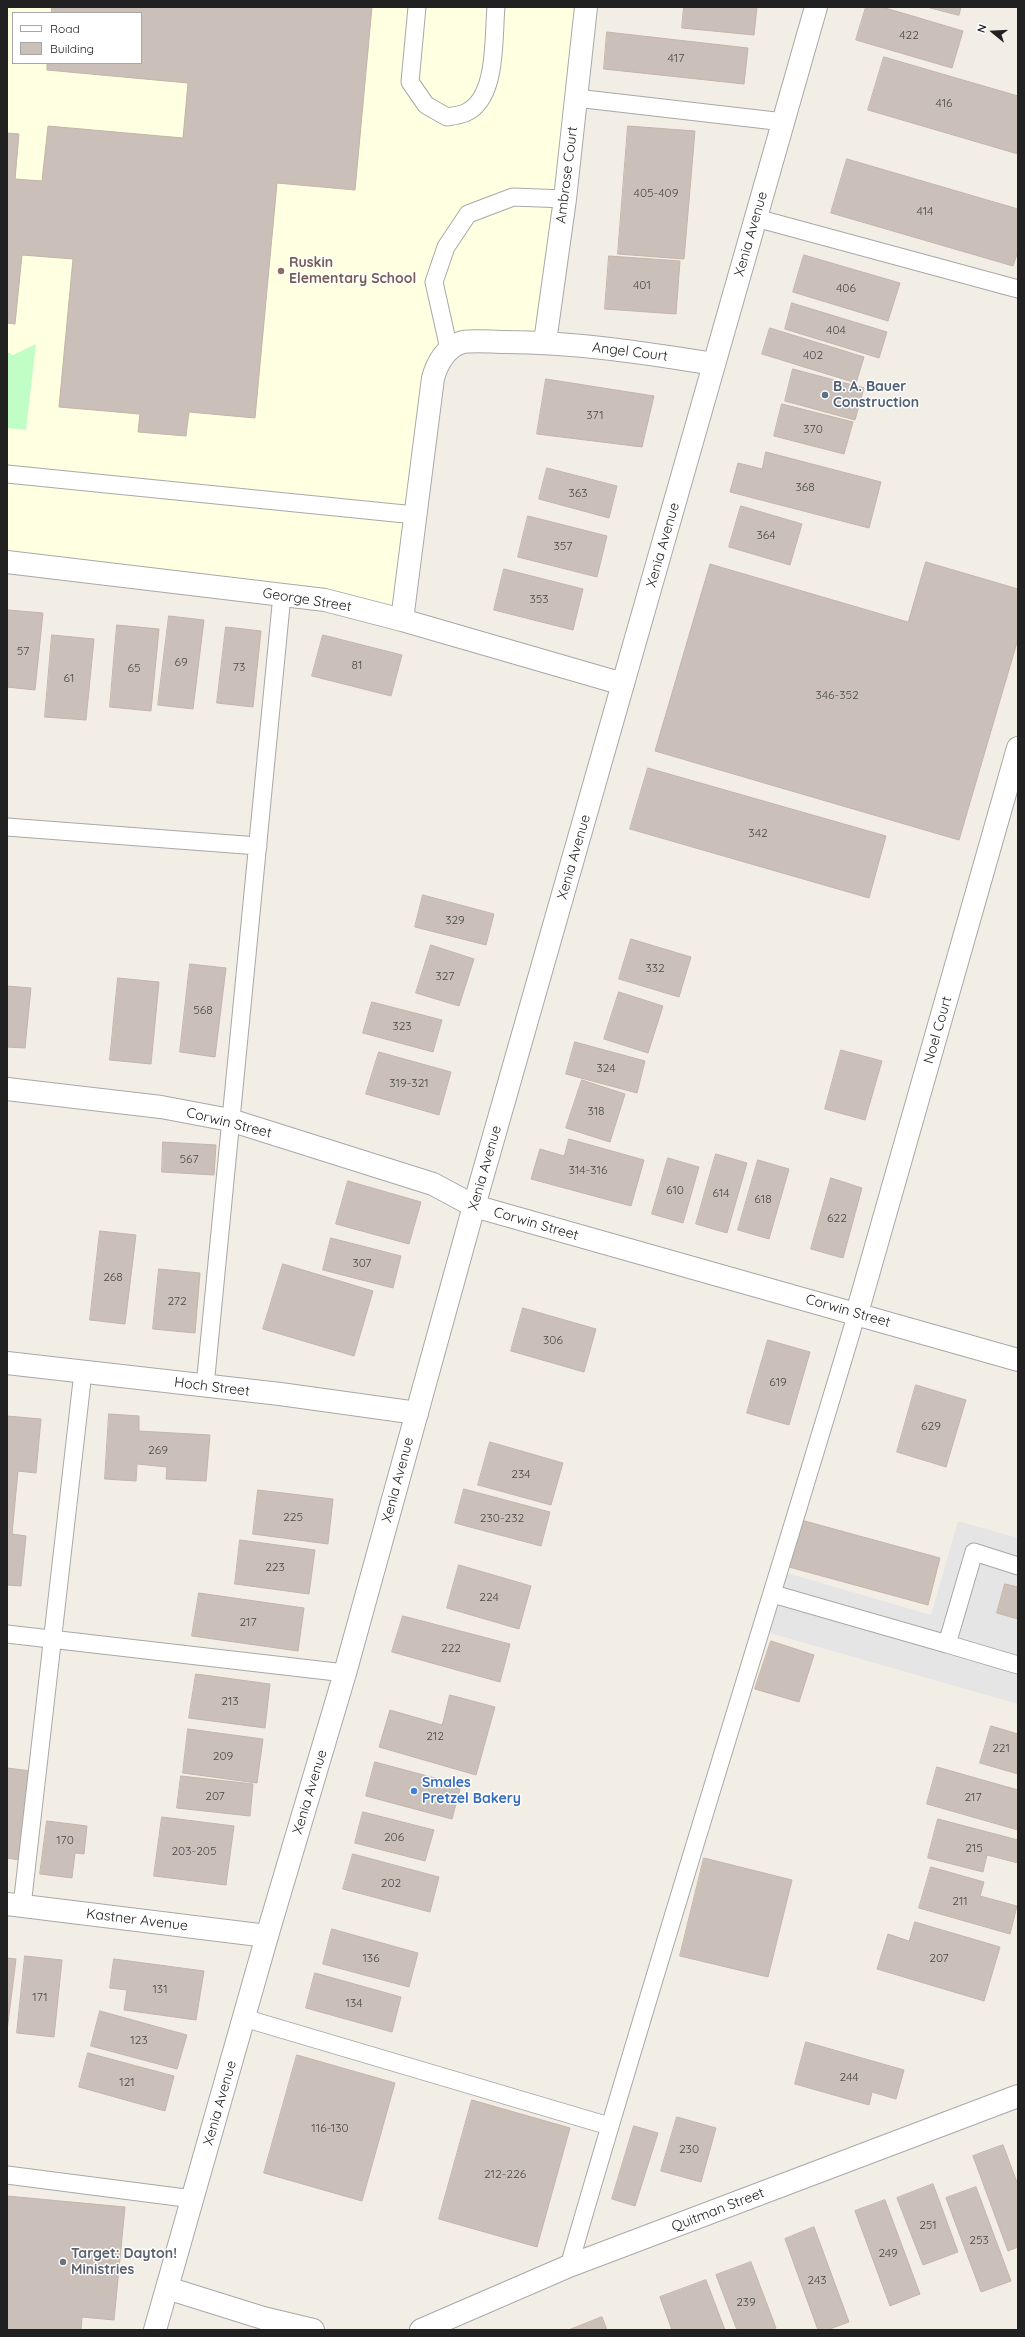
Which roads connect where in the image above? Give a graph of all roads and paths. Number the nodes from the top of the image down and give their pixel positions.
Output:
1 (417, 7) edge
2 (496, 7) edge
3 (586, 7) edge
4 (816, 7) edge
5 (576, 98) junction
6 (784, 122) junction
7 (565, 199) junction
8 (756, 218) junction
9 (1018, 289) edge
10 (545, 342) junction
11 (449, 349) junction
12 (714, 364) junction
13 (7, 474) edge
14 (415, 516) junction
15 (7, 562) edge
16 (282, 595) junction
17 (402, 620) junction
18 (623, 684) junction
19 (1018, 748) edge
20 (7, 827) edge
21 (258, 846) junction
22 (7, 1089) edge
23 (230, 1120) junction
24 (474, 1206) junction
25 (857, 1313) junction
26 (1018, 1360) edge
27 (7, 1363) edge
28 (83, 1372) junction
29 (205, 1386) junction
30 (417, 1413) junction
31 (1018, 1566) edge
32 (773, 1594) junction
33 (7, 1634) edge
34 (52, 1640) junction
35 (947, 1644) junction
36 (1018, 1665) edge
37 (345, 1673) junction
38 (15, 1905) edge
39 (267, 1936) junction
40 (244, 2018) junction
41 (1018, 2096) edge
42 (609, 2126) junction
43 (7, 2175) edge
44 (193, 2199) junction
45 (569, 2266) junction
46 (167, 2288) junction
47 (155, 2330) edge
48 (313, 2330) edge
49 (421, 2330) edge

1 - 2 lane
3 - 5 street, Ambrose Court
4 - 6 street, Xenia Avenue
5 - 6 lane
5 - 7 street, Ambrose Court
6 - 8 street, Xenia Avenue
7 - 10 street, Ambrose Court
7 - 11 lane
8 - 9 lane
8 - 12 street, Xenia Avenue
10 - 11 street, Angel Court
10 - 12 street, Angel Court
11 - 14 street
12 - 18 street, Xenia Avenue
13 - 14 lane
14 - 17 street
15 - 16 street, George Street
16 - 17 street, George Street
16 - 21 lane
17 - 18 street, George Street
18 - 24 street, Xenia Avenue
19 - 25 street, Noel Court
20 - 21 lane
21 - 23 lane
22 - 23 street, Corwin Street
23 - 24 street, Corwin Street
23 - 29 lane
24 - 25 street, Corwin Street
24 - 30 street, Xenia Avenue
25 - 26 street, Corwin Street
25 - 32 lane
27 - 28 street, Hoch Street
28 - 29 street, Hoch Street
28 - 34 lane
29 - 30 street, Hoch Street
30 - 37 street, Xenia Avenue
31 - 35 lane
32 - 35 lane
32 - 42 lane
33 - 34 lane
34 - 37 lane
34 - 38 lane
35 - 36 lane
37 - 39 street, Xenia Avenue
38 - 39 street, Kastner Avenue
39 - 40 street, Xenia Avenue
40 - 42 lane
40 - 44 street, Xenia Avenue
41 - 45 street, Quitman Street
42 - 45 lane
43 - 44 lane
44 - 46 street, Xenia Avenue
45 - 49 street, Quitman Street
46 - 47 street, Xenia Avenue
46 - 48 street

